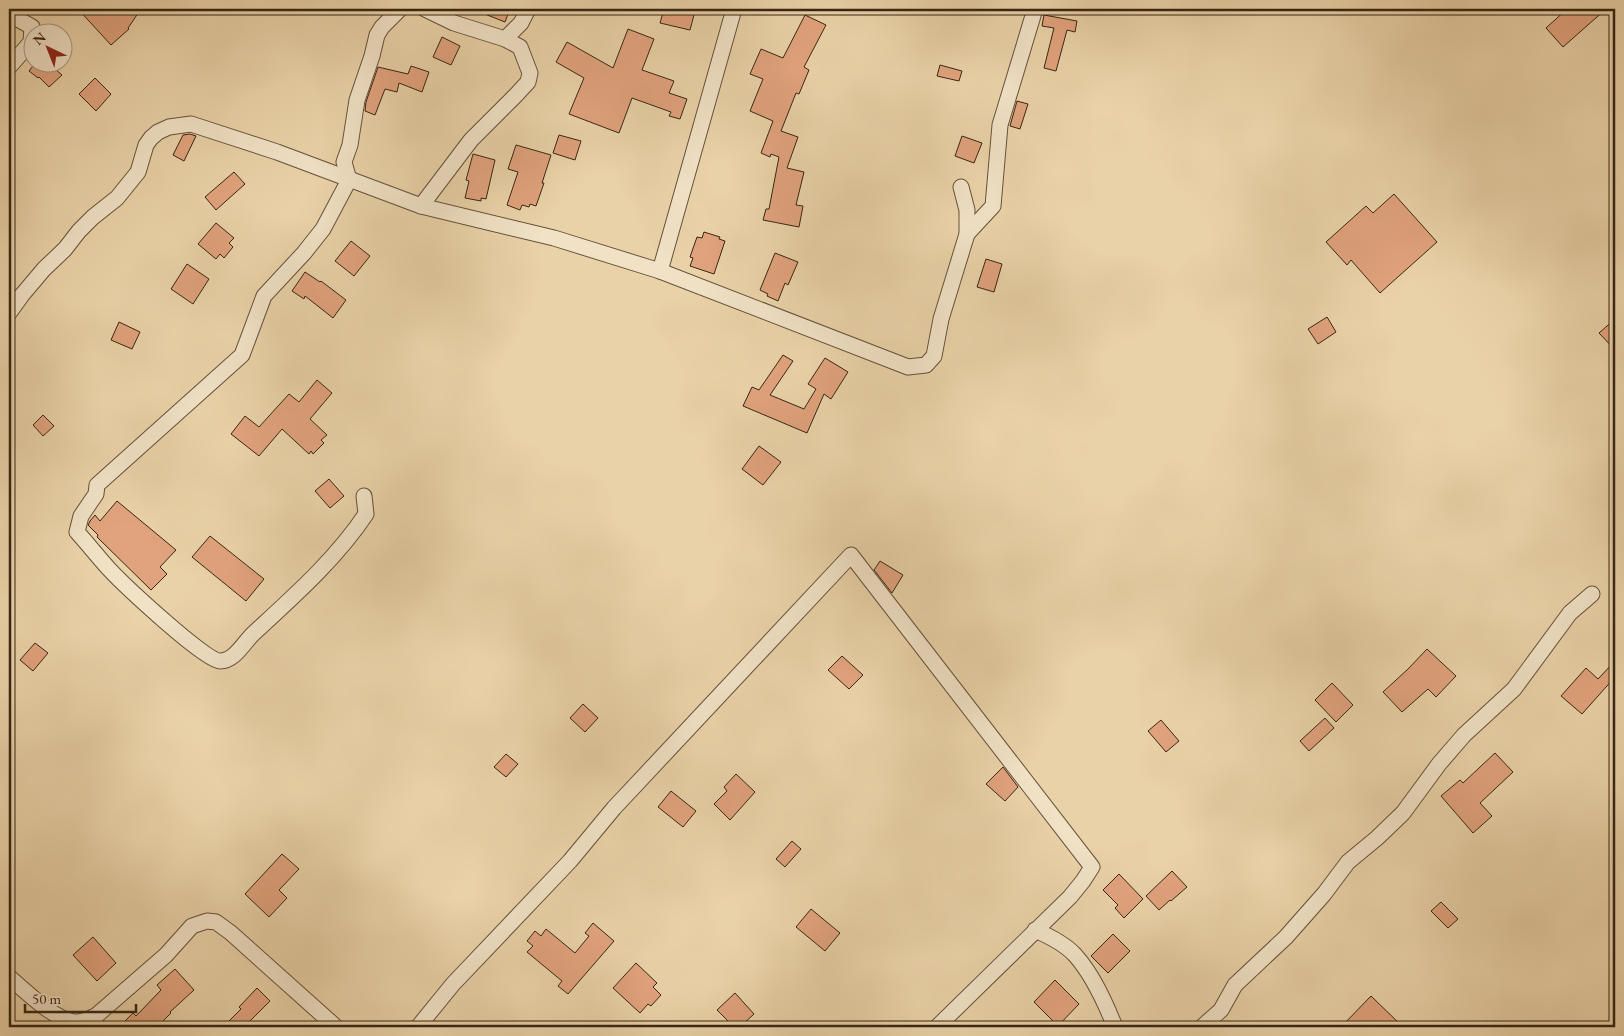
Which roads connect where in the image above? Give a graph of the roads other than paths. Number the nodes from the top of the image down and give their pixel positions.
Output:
1 (400, 9) edge
2 (424, 9) edge
3 (528, 9) edge
4 (734, 9) edge
5 (1035, 9) edge
6 (9, 14) edge
7 (505, 39) junction
8 (9, 67) edge
9 (349, 180) junction
10 (962, 187) dead end
11 (422, 206) junction
12 (967, 234) junction
13 (660, 271) junction
14 (9, 313) edge
15 (364, 496) dead end
16 (1592, 594) dead end
17 (1036, 930) junction
18 (9, 977) edge
19 (336, 1027) edge
20 (418, 1027) edge
21 (937, 1027) edge
22 (1115, 1027) edge
23 (1202, 1027) edge

1 - 9 street
2 - 7 street
3 - 7 street
4 - 13 street
5 - 12 street
6 - 8 street
7 - 11 street
9 - 11 street
9 - 14 street
9 - 15 street
10 - 12 street
11 - 13 street
12 - 13 street
16 - 23 street
17 - 20 street
17 - 21 street
17 - 22 street
18 - 19 street

